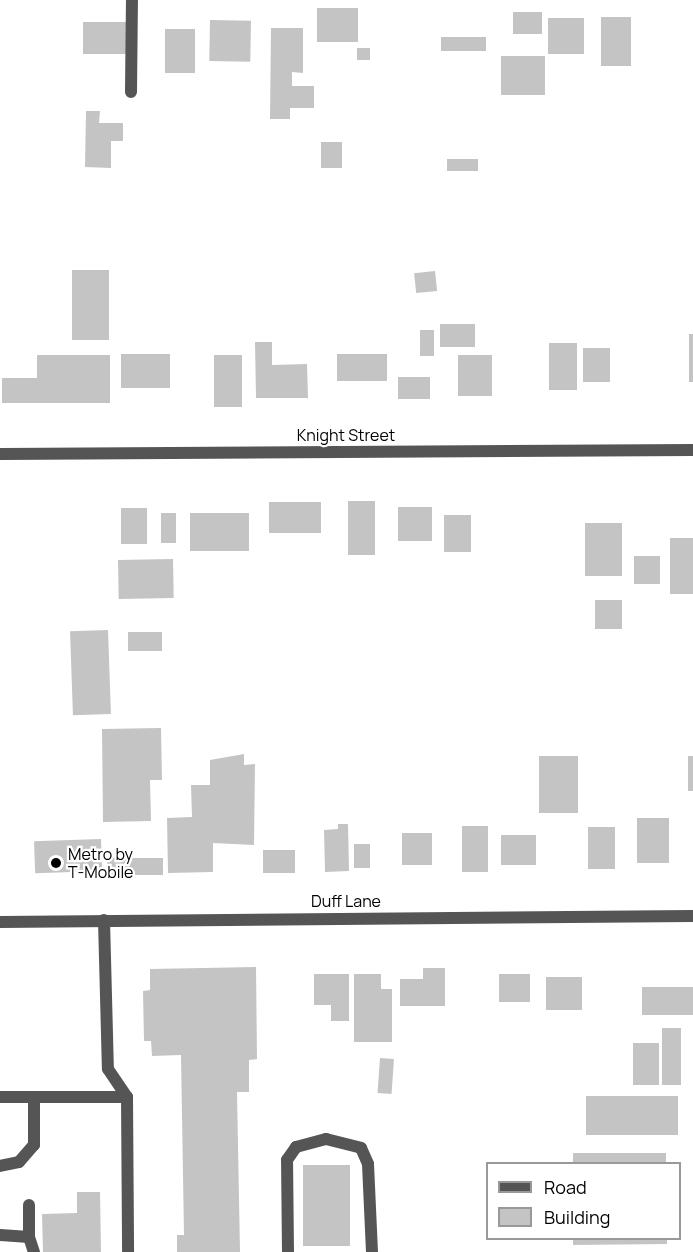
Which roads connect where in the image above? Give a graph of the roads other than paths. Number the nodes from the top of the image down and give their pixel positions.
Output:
1 (132, 0) edge
2 (131, 92) dead end
3 (693, 450) edge
4 (0, 454) edge
5 (693, 916) edge
6 (104, 920) junction
7 (0, 922) edge
8 (0, 1097) edge
9 (34, 1097) junction
10 (127, 1097) junction
11 (0, 1166) edge
12 (29, 1205) dead end
13 (0, 1235) edge
14 (29, 1237) junction
15 (34, 1252) edge
16 (128, 1252) edge
17 (288, 1252) edge
18 (372, 1252) edge

1 - 2 street
3 - 4 street, Knight Street
5 - 6 street, Duff Lane
6 - 7 street, Duff Lane
6 - 10 street
8 - 9 street
9 - 10 street
9 - 11 street
10 - 16 street
12 - 14 street
13 - 14 street
14 - 15 street
17 - 18 street

